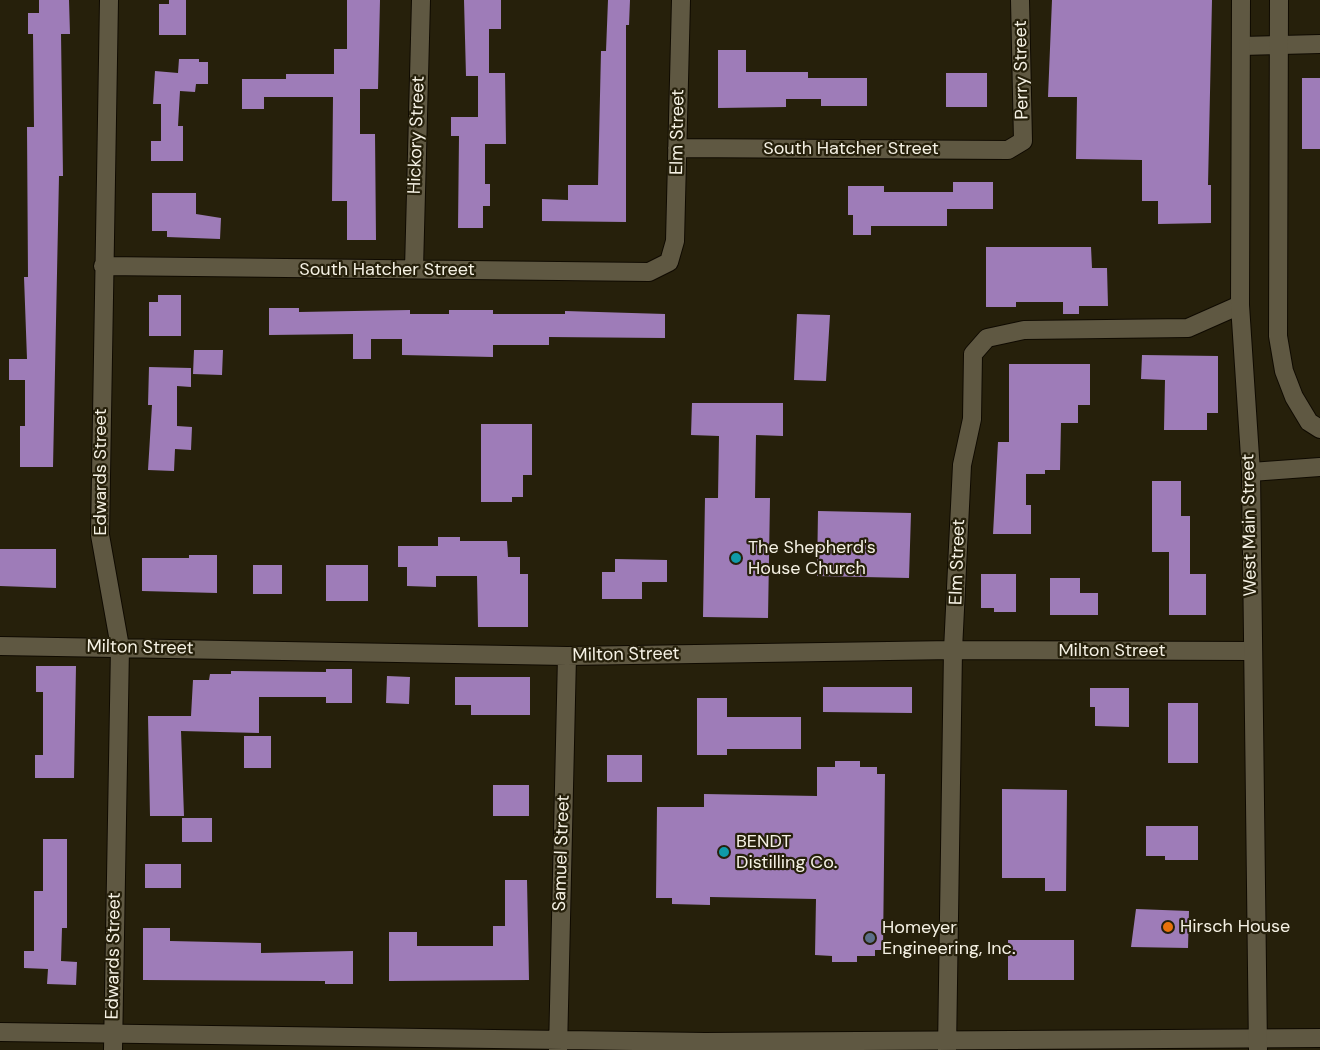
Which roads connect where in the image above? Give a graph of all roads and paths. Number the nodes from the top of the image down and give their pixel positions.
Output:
1 (109, 0) edge
2 (421, 0) edge
3 (681, 0) edge
4 (1020, 0) edge
5 (1241, 0) edge
6 (1279, 0) edge
7 (1279, 43) junction
8 (1320, 44) edge
9 (1241, 46) junction
10 (1023, 141) joint
11 (677, 148) junction
12 (669, 262) joint
13 (103, 266) junction
14 (414, 269) junction
15 (1240, 305) junction
16 (1315, 426) edge
17 (1320, 467) edge
18 (1251, 472) junction
19 (0, 646) edge
20 (120, 647) junction
21 (953, 650) junction
22 (1252, 651) junction
23 (567, 656) junction
24 (0, 1032) edge
25 (1320, 1038) edge
26 (113, 1043) edge
27 (350, 1044) edge
28 (1258, 1044) edge
29 (558, 1046) edge
30 (705, 1046) edge
31 (947, 1046) edge

1 - 13 street, Edwards Street
2 - 14 street, Hickory Street
3 - 11 street, Elm Street
4 - 10 street, Perry Street
5 - 9 street, West Main Street
6 - 7 street
7 - 8 street
7 - 9 street
7 - 16 street
9 - 15 street, West Main Street
10 - 11 street, South Hatcher Street
11 - 12 street, Elm Street
12 - 14 street, South Hatcher Street
13 - 14 street, South Hatcher Street
13 - 20 street, Edwards Street
15 - 18 street, West Main Street
15 - 21 street, Elm Street
17 - 18 street
18 - 22 street, West Main Street
19 - 20 street, Milton Street
20 - 23 street, Milton Street
20 - 26 street, Edwards Street
21 - 22 street, Milton Street
21 - 23 street, Milton Street
21 - 31 street, Elm Street
22 - 28 street, West Main Street
23 - 29 street, Samuel Street
24 - 26 street
25 - 28 street
26 - 27 street
27 - 29 street
28 - 31 street
29 - 30 street
30 - 31 street

